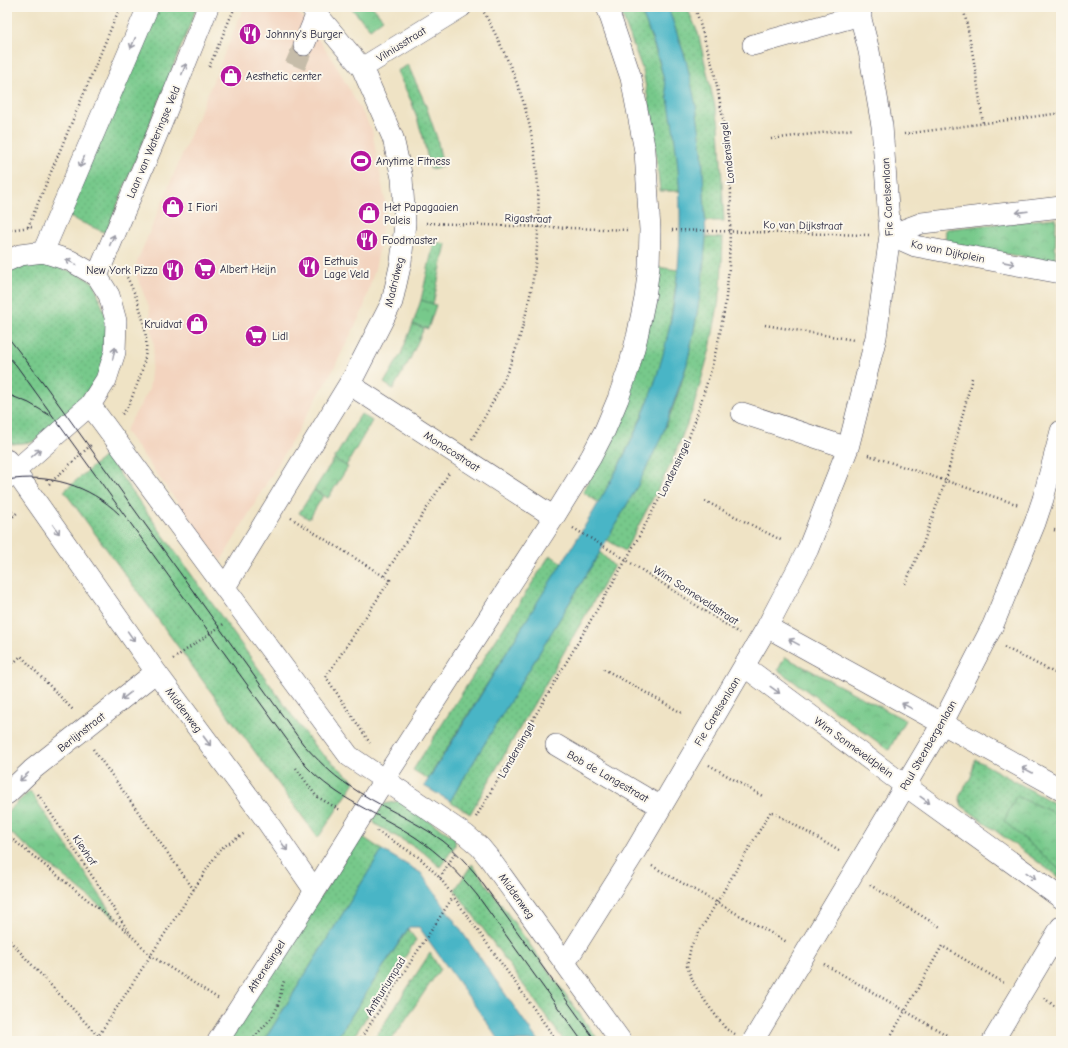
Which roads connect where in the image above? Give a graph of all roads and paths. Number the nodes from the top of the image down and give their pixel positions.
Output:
1 (120, 7) edge
2 (148, 7) edge
3 (208, 7) edge
4 (461, 7) edge
5 (481, 7) edge
6 (607, 7) edge
7 (695, 7) edge
8 (963, 7) edge
9 (314, 10) edge
10 (859, 11) edge
11 (304, 45) tunnel mouth
12 (753, 45) dead end
13 (362, 68) junction
14 (1061, 113) edge
15 (983, 124) junction
16 (854, 130) dead end
17 (883, 137) junction
18 (771, 139) dead end
19 (1061, 207) edge
20 (405, 223) junction
21 (28, 227) dead end
22 (538, 227) junction
23 (659, 230) junction
24 (716, 231) joint
25 (730, 231) junction
26 (890, 235) junction
27 (43, 252) junction
28 (7, 261) edge
29 (1061, 273) edge
30 (97, 276) junction
31 (765, 325) dead end
32 (874, 344) junction
33 (972, 378) dead end
34 (349, 384) junction
35 (90, 405) junction
36 (742, 413) dead end
37 (1061, 430) edge
38 (848, 448) junction
39 (465, 449) junction
40 (10, 470) edge
41 (946, 480) junction
42 (705, 501) dead end
43 (7, 505) edge
44 (274, 507) junction
45 (1039, 511) junction
46 (14, 515) dead end
47 (562, 522) junction
48 (781, 540) dead end
49 (626, 560) junction
50 (384, 576) junction
51 (905, 584) dead end
52 (225, 587) junction
53 (241, 611) junction
54 (762, 636) junction
55 (987, 638) junction
56 (744, 666) junction
57 (604, 668) dead end
58 (7, 669) edge
59 (156, 672) junction
60 (1061, 676) edge
61 (682, 713) dead end
62 (942, 724) junction
63 (84, 729) junction
64 (556, 745) dead end
65 (692, 755) junction
66 (296, 768) dead end
67 (25, 775) junction
68 (387, 776) junction
69 (905, 785) junction
70 (1061, 789) edge
71 (7, 794) edge
72 (764, 797) dead end
73 (661, 807) junction
74 (358, 820) junction
75 (245, 833) dead end
76 (7, 835) edge
77 (466, 835) junction
78 (845, 854) dead end
79 (852, 875) junction
80 (440, 878) junction
81 (194, 890) junction
82 (315, 891) junction
83 (453, 897) junction
84 (1061, 898) edge
85 (1061, 927) edge
86 (942, 928) dead end
87 (131, 934) junction
88 (7, 938) edge
89 (150, 955) junction
90 (565, 963) junction
91 (1007, 984) dead end
92 (238, 1010) junction
93 (98, 1036) junction
94 (746, 1038) edge
95 (95, 1041) edge
96 (218, 1041) edge
97 (359, 1041) edge
98 (557, 1041) edge
99 (621, 1041) edge
100 (888, 1041) edge
101 (993, 1041) edge

1 - 21 path
2 -> 27 street
30 -> 3 street, Laan van Wateringse Veld
4 - 13 street, Vilniusstraat
5 - 22 path
6 - 23 street
7 - 25 path, Londensingel
8 - 15 path
9 - 11 street
9 - 13 street, Madridweg
10 - 12 street, Fie Carelsenlaan
10 - 17 street, Fie Carelsenlaan
13 - 20 street, Madridweg
14 - 15 path
15 - 17 path
16 - 18 path
17 - 26 street, Fie Carelsenlaan
19 -> 26 street, Ko van Dijkplein
20 - 22 path, Rigastraat
20 - 34 street, Madridweg
22 - 23 path, Rigastraat
22 - 39 path
23 - 24 path, Rigastraat
23 - 47 street
24 - 25 path, Ko van Dijkstraat
25 - 26 path, Ko van Dijkstraat
25 - 49 path, Londensingel
26 -> 29 street, Ko van Dijkplein
26 - 32 street, Fie Carelsenlaan
27 - 28 street
30 -> 27 street
35 -> 30 street
31 - 32 path
32 - 38 street, Fie Carelsenlaan
33 - 41 path
34 - 39 street, Monacostraat
34 - 44 street, Madridweg
40 -> 35 street
35 - 52 street, Middenweg
36 - 38 street
37 - 45 street, Paul Steenbergenlaan
38 - 41 path
38 - 54 street, Fie Carelsenlaan
39 - 47 street, Monacostraat
39 - 50 path
40 -> 59 street, Middenweg
41 - 45 path
41 - 51 path
42 - 48 path
43 - 46 path
44 - 50 path
44 - 52 street, Madridweg
45 - 55 street, Paul Steenbergenlaan
47 - 49 path, Wim Sonneveldstraat
47 - 68 street
49 - 54 path, Wim Sonneveldstraat
49 - 77 path, Londensingel
50 - 68 path
52 - 53 street, Middenweg
53 - 59 path
53 - 68 street, Middenweg
54 - 56 street, Fie Carelsenlaan
62 -> 54 street
55 - 60 path
55 - 62 street, Paul Steenbergenlaan
56 - 65 street, Fie Carelsenlaan
56 -> 69 street, Wim Sonneveldplein
57 - 61 path
58 - 63 path
59 -> 63 street, Berlijnstraat
59 -> 82 street, Middenweg
62 - 69 street, Paul Steenbergenlaan
70 -> 62 street
63 - 67 street, Berlijnstraat
63 - 81 path
64 - 73 street, Bob de Langestraat
65 - 72 path
65 - 73 street, Fie Carelsenlaan
66 - 74 path
67 -> 71 street, Berlijnstraat
67 - 87 path, Kievhof
68 - 74 street
68 - 77 street, Middenweg
69 - 79 street, Paul Steenbergenlaan
69 -> 84 street, Wim Sonneveldplein
73 - 90 street, Fie Carelsenlaan
74 - 80 path
74 - 82 street
75 - 81 path
76 - 87 path, Kievhof
77 - 80 path, Londensingel
77 - 90 street, Middenweg
78 - 94 path
79 - 86 path
79 - 94 street, Paul Steenbergenlaan
80 - 83 path
81 - 89 path
82 - 92 street, Athenesingel
83 - 97 path, Anthuriumpad
83 - 98 path
85 - 101 street
87 - 89 path, Kievhof
88 - 93 path
89 - 92 path, Kievhof
89 - 93 path
90 - 99 street, Middenweg
91 - 100 path
92 - 96 street, Athenesingel
93 - 95 path

